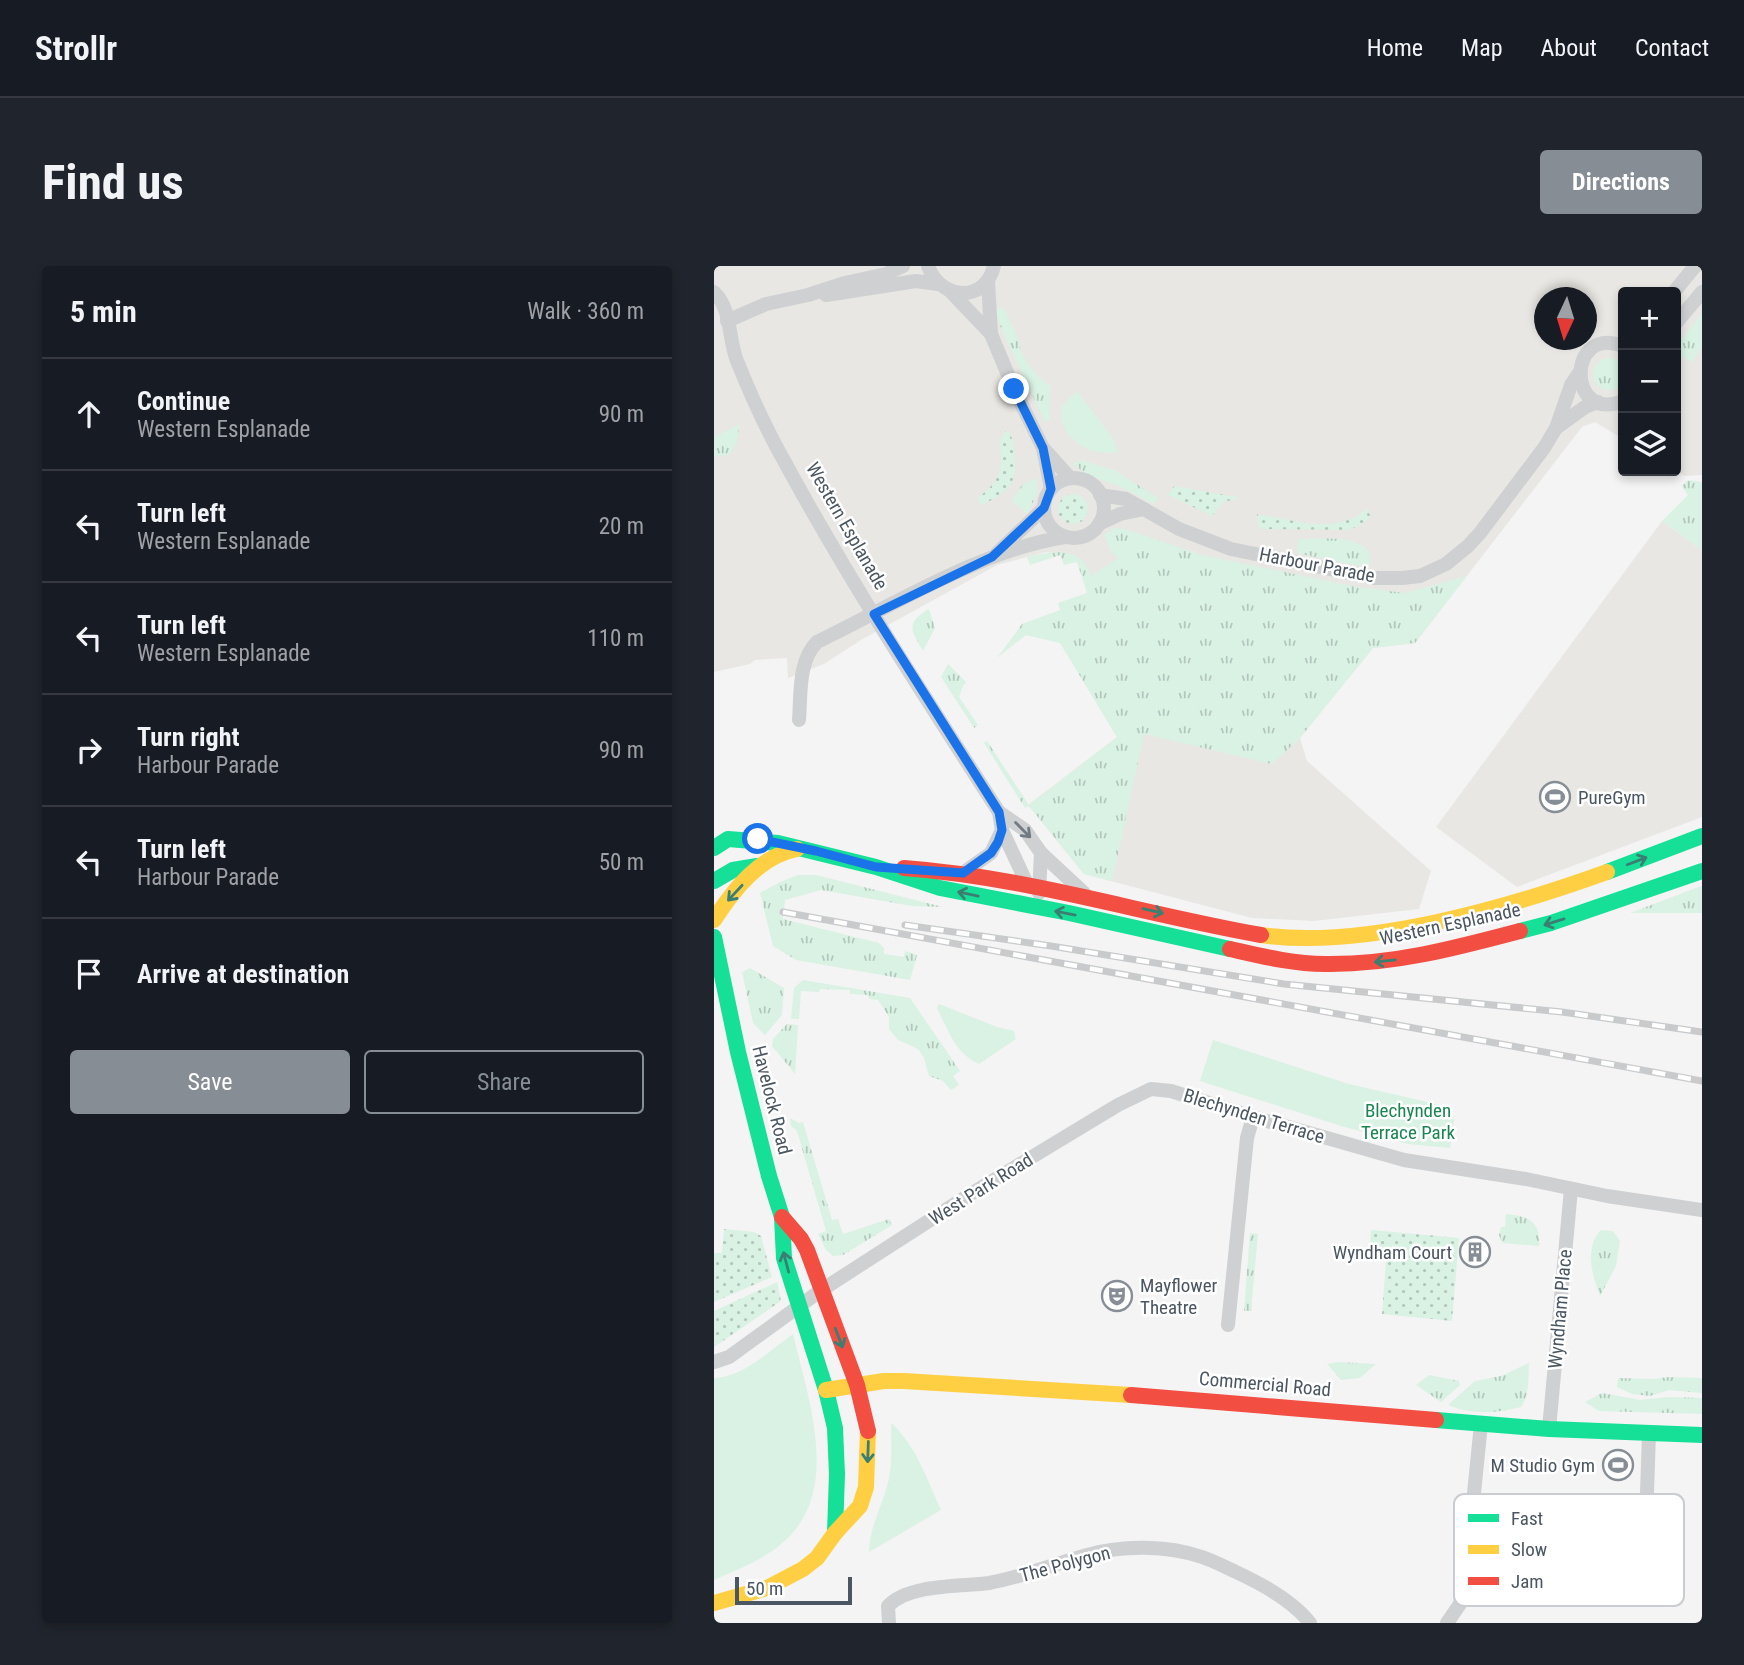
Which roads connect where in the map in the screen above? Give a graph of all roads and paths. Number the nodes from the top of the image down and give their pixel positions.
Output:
1 (903, 266) edge
2 (928, 266) edge
3 (994, 266) edge
4 (1695, 266) edge
5 (988, 281) junction
6 (1678, 287) edge
7 (944, 288) junction
8 (714, 292) edge
9 (1702, 292) edge
10 (808, 295) junction
11 (720, 317) edge
12 (1681, 317) edge
13 (991, 334) junction
14 (1618, 344) edge
15 (1579, 373) junction
16 (1598, 402) junction
17 (1618, 402) edge
18 (1556, 428) junction
19 (1043, 448) junction
20 (1070, 478) junction
21 (1051, 489) junction
22 (1100, 495) junction
23 (1044, 508) junction
24 (1144, 509) junction
25 (1099, 524) junction
26 (1065, 537) junction
27 (992, 557) junction
28 (874, 614) junction
29 (816, 698) dead end
30 (800, 699) junction
31 (799, 720) dead end
32 (999, 812) junction
33 (1002, 830) junction
34 (1702, 836) edge
35 (719, 842) edge
36 (800, 848) junction
37 (1041, 853) junction
38 (757, 866) junction
39 (876, 867) junction
40 (1702, 871) edge
41 (963, 873) junction
42 (714, 881) edge
43 (1034, 883) junction
44 (1086, 895) junction
45 (1035, 908) junction
46 (714, 920) edge
47 (714, 937) edge
48 (714, 975) edge
49 (725, 992) junction
50 (1144, 1092) joint
51 (1253, 1117) junction
52 (1570, 1189) junction
53 (1702, 1210) edge
54 (782, 1217) junction
55 (820, 1291) junction
56 (799, 1306) junction
57 (1228, 1325) dead end
58 (714, 1362) edge
59 (857, 1385) junction
60 (826, 1390) junction
61 (1481, 1424) junction
62 (1549, 1429) junction
63 (1649, 1433) junction
64 (1702, 1436) edge
65 (1474, 1494) edge
66 (1647, 1494) edge
67 (835, 1533) junction
68 (714, 1603) edge
69 (1459, 1606) edge
70 (889, 1623) edge
71 (1310, 1623) edge
72 (1447, 1623) edge

1 - 10 street
2 - 7 street
3 - 5 street
4 - 6 street
5 - 7 street
5 - 13 street
7 - 10 street
7 - 13 street
8 - 11 street, Western Esplanade
9 - 12 street
10 - 11 street
11 - 28 street, Western Esplanade
13 - 19 street
14 - 15 street, Harbour Parade
15 - 16 street
15 - 18 street, Harbour Parade
16 - 17 street
16 - 18 street, Harbour Parade
18 - 24 street, Harbour Parade
19 - 20 street
19 - 21 street
20 - 21 street
20 - 22 street
21 - 23 street
22 - 24 street, Harbour Parade
22 - 25 street
23 - 26 street
23 - 27 street
24 - 25 street
25 - 26 street
26 - 27 street
27 - 28 street
28 - 30 street
28 - 32 street, Western Esplanade
29 - 30 street
30 - 31 street
32 - 33 street, Western Esplanade
32 -> 37 street, Western Esplanade
33 - 41 street
33 - 43 street, Western Esplanade
44 -> 34 main road, Western Esplanade
35 - 36 main road, Western Esplanade
36 - 38 main road
36 - 39 main road, Western Esplanade
37 - 43 street, Western Esplanade
37 - 44 street, Western Esplanade
38 - 42 main road
38 -> 46 main road
39 - 41 main road, Western Esplanade
45 -> 39 main road, Western Esplanade
40 -> 45 main road, Western Esplanade
41 - 43 main road, Western Esplanade
43 - 44 main road, Western Esplanade
43 - 45 street, Western Esplanade
47 - 49 main road, Havelock Road
48 - 49 main road, Havelock Road
49 - 54 main road, Havelock Road
50 - 51 street, Blechynden Terrace
50 - 55 street, West Park Road
51 - 52 street, Blechynden Terrace
51 - 57 street
52 - 53 street, Blechynden Terrace
52 - 62 street, Wyndham Place
54 - 55 main road, Havelock Road
56 -> 54 main road, Havelock Road
55 - 56 street
55 -> 59 main road, Havelock Road
56 - 58 street
56 - 60 main road, Havelock Road
59 - 60 main road, Commercial Road
59 - 61 main road, Commercial Road
59 -> 67 main road, Havelock Road
60 - 67 main road, Havelock Road
61 - 62 main road, Commercial Road
61 - 65 street
62 - 63 main road, Commercial Road
63 - 64 main road, Commercial Road
63 - 66 street
67 - 68 main road, Havelock Road
69 - 72 street
70 - 71 street, The Polygon

